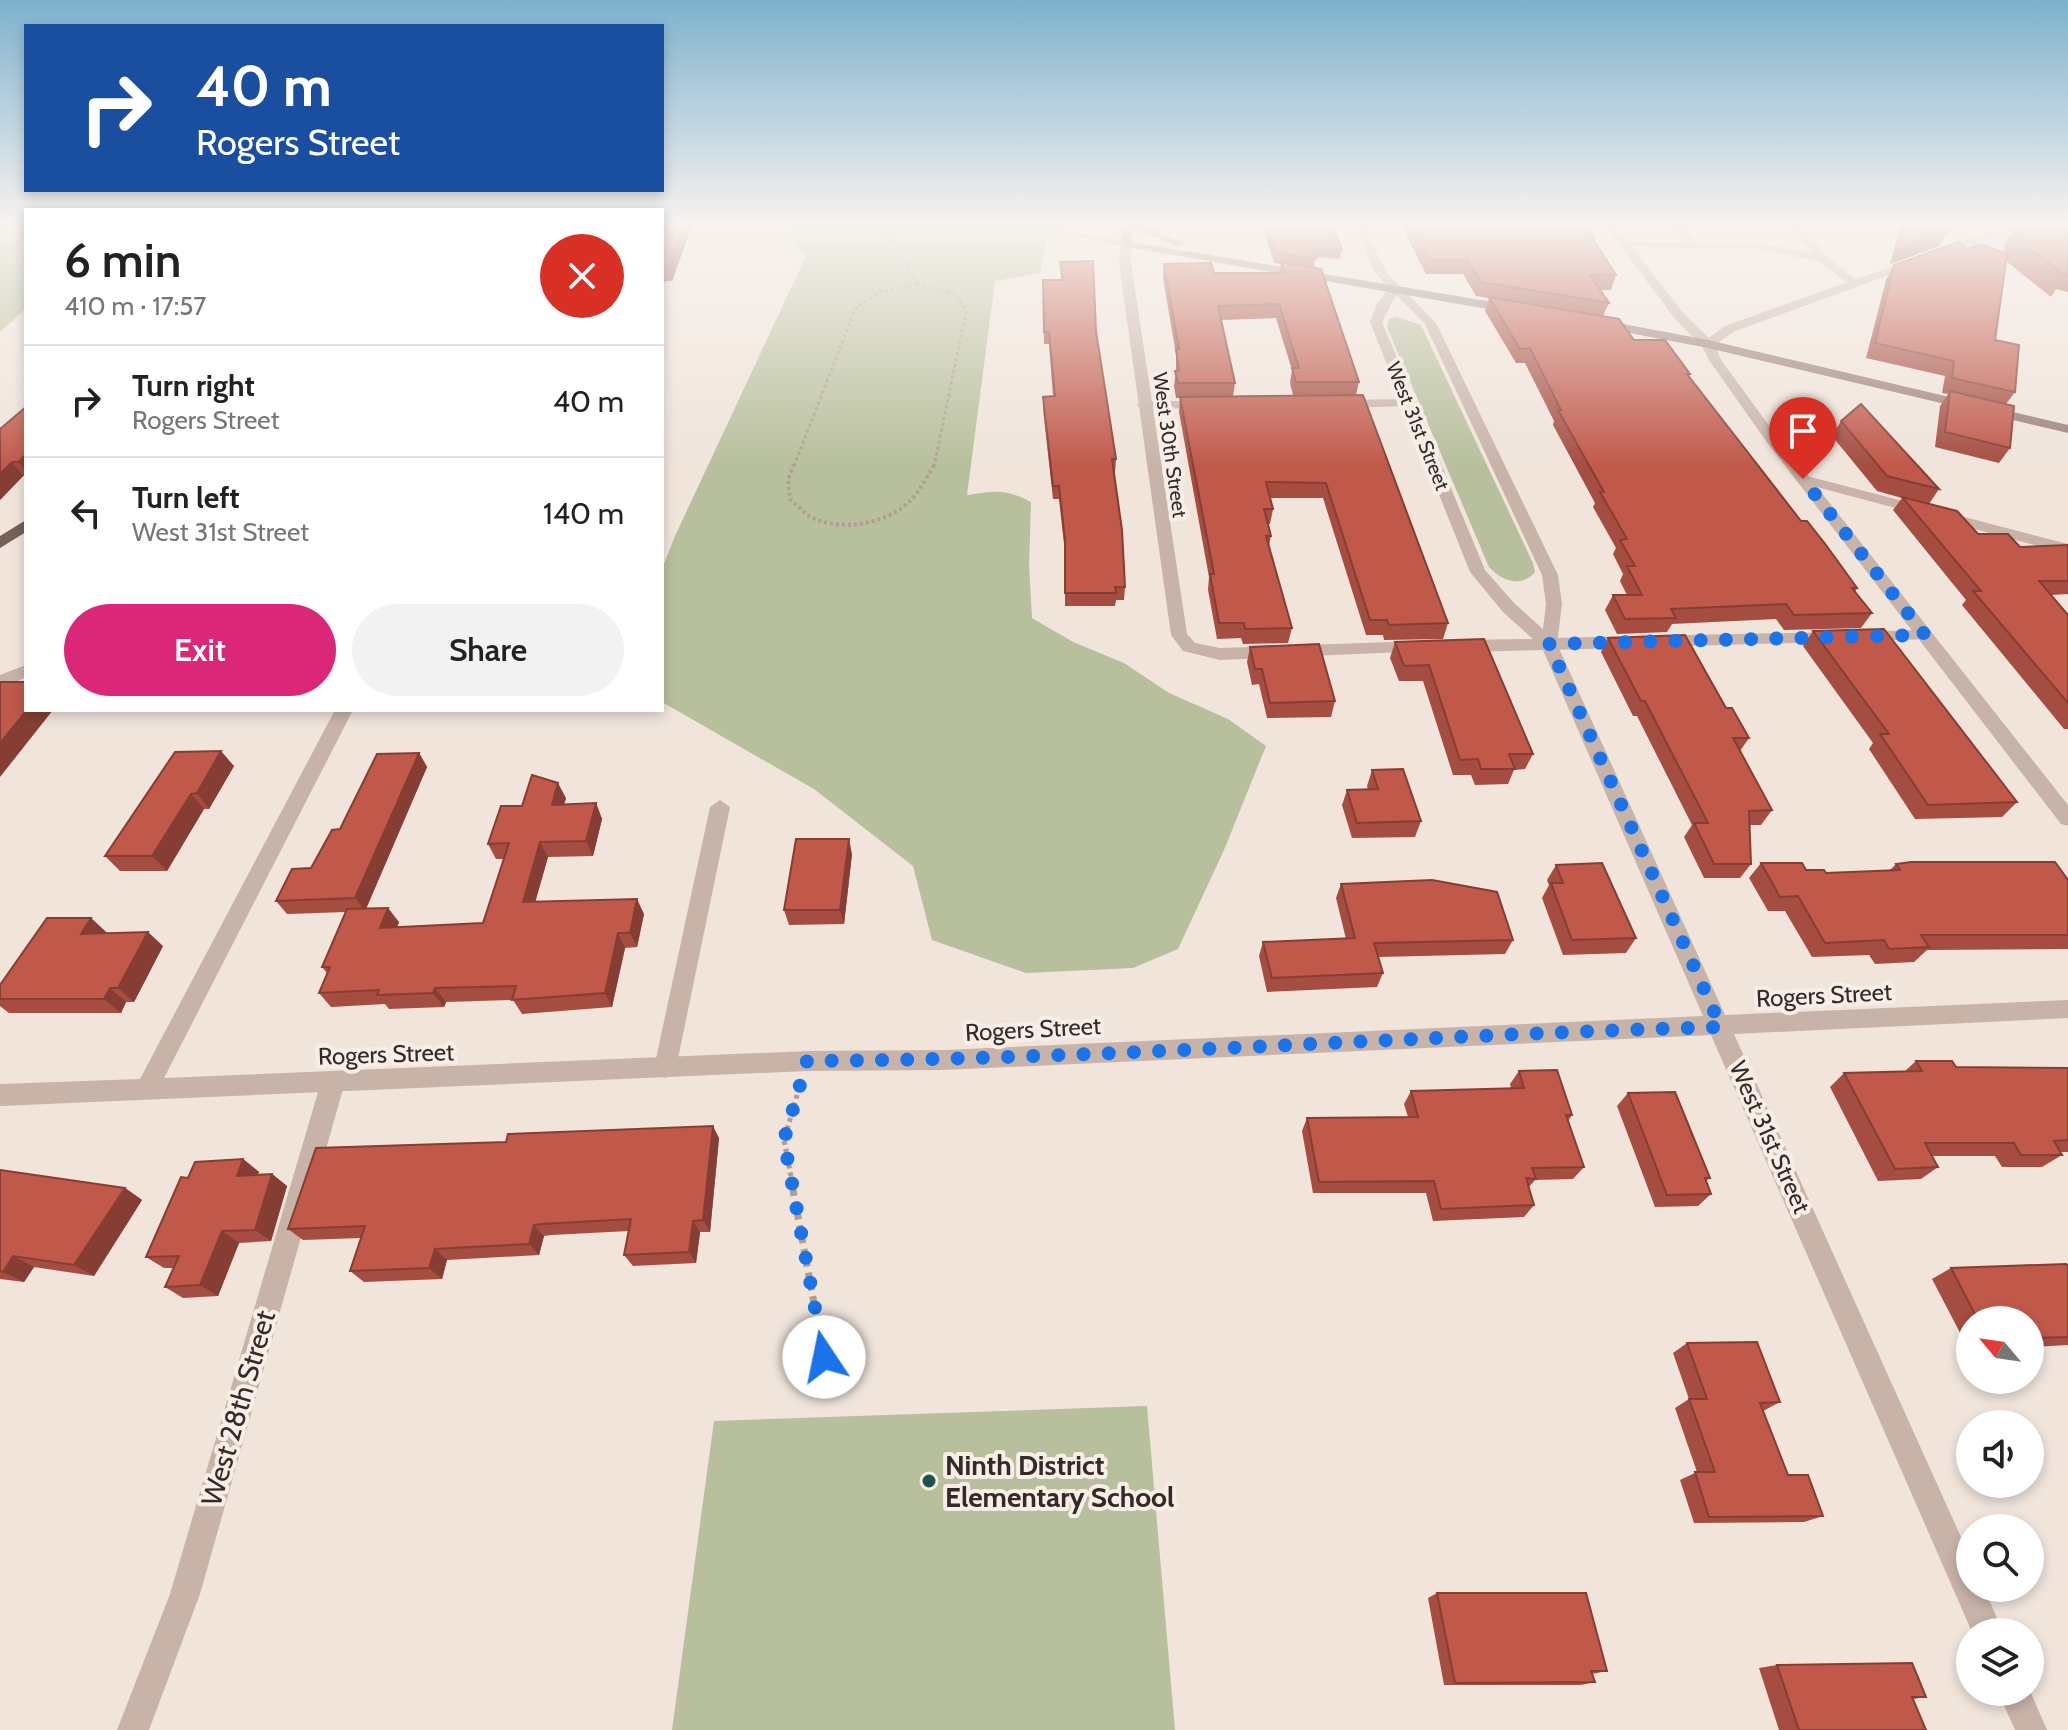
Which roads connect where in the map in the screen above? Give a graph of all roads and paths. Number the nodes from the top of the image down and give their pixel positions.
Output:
1 (860, 306) edge
2 (963, 306) edge
3 (1130, 306) edge
4 (1382, 306) edge
5 (1412, 306) edge
6 (1494, 306) edge
7 (1671, 306) edge
8 (1794, 306) edge
9 (1525, 311) edge
10 (1591, 323) edge
11 (1708, 344) junction
12 (1407, 403) junction
13 (1329, 404) edge
14 (1143, 405) junction
15 (1221, 405) edge
16 (2068, 429) edge
17 (1803, 479) junction
18 (24, 526) edge
19 (3, 539) edge
20 (2068, 549) edge
21 (1925, 635) junction
22 (1549, 644) junction
23 (343, 712) edge
24 (720, 807) dead end
25 (2068, 819) edge
26 (2068, 1009) edge
27 (1721, 1027) junction
28 (807, 1061) junction
29 (665, 1068) junction
30 (333, 1082) junction
31 (146, 1090) junction
32 (0, 1095) edge
33 (824, 1357) dead end
34 (1982, 1618) edge
35 (2020, 1706) edge
36 (133, 1730) edge
37 (2031, 1730) edge

1 - 2 path
3 - 14 street, West 30th Street
4 - 12 street, West 31st Street
5 - 22 street
6 - 9 main road
7 - 11 street
8 - 11 street
10 - 11 main road
11 - 16 main road
11 - 17 street
12 - 13 street
12 - 22 street, West 31st Street
14 - 15 street
14 - 22 street, West 30th Street
17 - 20 street
17 - 21 street
18 - 19 main road
21 - 22 street
21 - 25 street
22 - 27 street, West 31st Street
23 - 31 street
24 - 29 street
26 - 27 street, Rogers Street
27 - 28 street, Rogers Street
27 - 34 street, West 31st Street
28 - 29 street, Rogers Street
28 - 33 path
29 - 30 street, Rogers Street
30 - 31 street, Rogers Street
30 - 36 street, West 28th Street
31 - 32 street, Rogers Street
35 - 37 street

